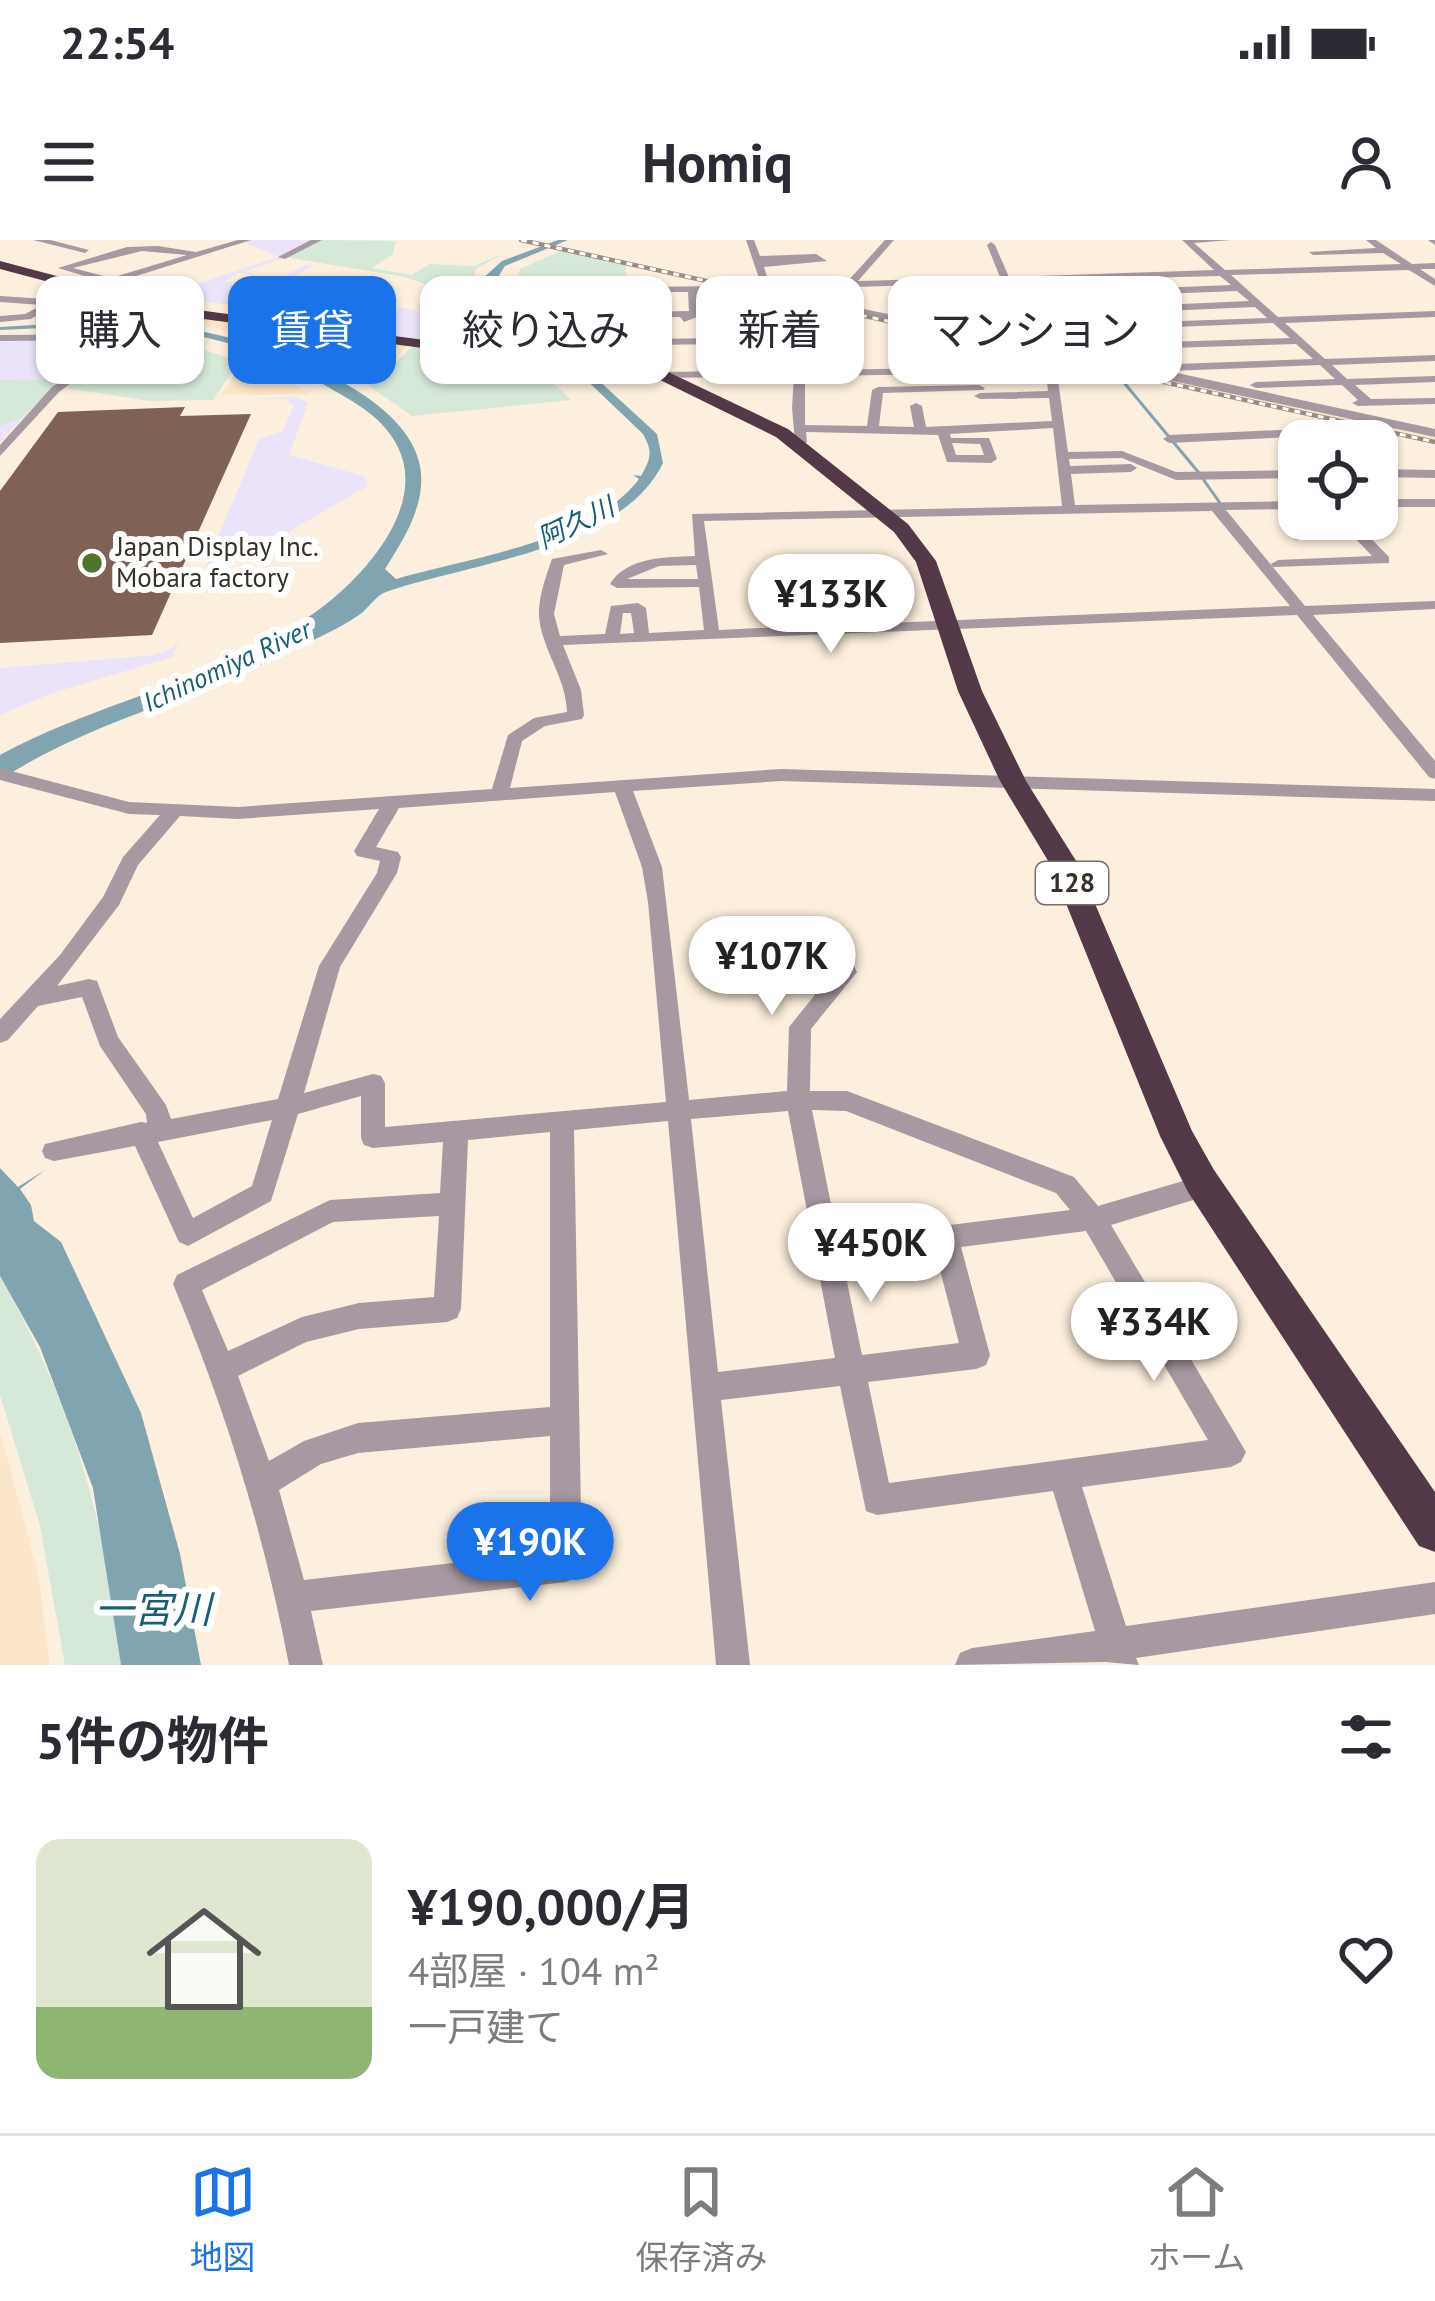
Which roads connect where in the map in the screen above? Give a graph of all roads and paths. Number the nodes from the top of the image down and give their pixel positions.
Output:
1 (37, 240) edge
2 (247, 240) edge
3 (318, 240) edge
4 (750, 240) edge
5 (890, 240) edge
6 (1186, 240) edge
7 (1227, 240) edge
8 (1298, 240) edge
9 (1370, 240) edge
10 (164, 245) edge
11 (991, 245) dead end
12 (85, 250) dead end
13 (1383, 250) junction
14 (1313, 252) junction
15 (193, 254) junction
16 (282, 257) dead end
17 (758, 262) junction
18 (0, 265) edge
19 (1435, 266) edge
20 (1408, 267) junction
21 (1335, 269) junction
22 (1222, 273) junction
23 (57, 276) edge
24 (77, 276) edge
25 (100, 276) edge
26 (127, 276) edge
27 (764, 276) edge
28 (858, 276) edge
29 (1004, 276) edge
30 (1126, 276) edge
31 (1435, 283) edge
32 (1239, 289) junction
33 (1182, 292) edge
34 (690, 298) junction
35 (696, 298) edge
36 (696, 298) edge
37 (0, 299) edge
38 (36, 301) edge
39 (672, 301) edge
40 (1257, 304) junction
41 (1182, 307) edge
42 (36, 312) edge
43 (672, 314) edge
44 (1435, 314) edge
45 (0, 319) edge
46 (204, 319) edge
47 (1275, 321) junction
48 (1182, 325) edge
49 (0, 338) edge
50 (36, 338) edge
51 (1298, 341) junction
52 (420, 344) edge
53 (1182, 345) edge
54 (1435, 358) edge
55 (1322, 362) junction
56 (1182, 368) edge
57 (1182, 377) edge
58 (672, 378) edge
59 (1435, 380) edge
60 (1345, 382) junction
61 (64, 384) edge
62 (801, 384) edge
63 (979, 384) edge
64 (1053, 384) edge
65 (1223, 386) junction
66 (979, 390) junction
67 (1054, 390) junction
68 (1435, 400) edge
69 (1367, 403) junction
70 (1307, 404) junction
71 (916, 406) dead end
72 (1059, 424) junction
73 (988, 426) junction
74 (873, 429) junction
75 (1435, 429) edge
76 (921, 430) junction
77 (1278, 434) edge
78 (801, 437) junction
79 (1171, 438) dead end
80 (0, 452) edge
81 (1064, 463) junction
82 (1131, 468) dead end
83 (1398, 474) edge
84 (1414, 474) junction
85 (1435, 474) edge
86 (1232, 475) junction
87 (1278, 478) edge
88 (1435, 498) edge
89 (1398, 501) edge
90 (1278, 503) edge
91 (1215, 506) junction
92 (1255, 506) junction
93 (1069, 508) junction
94 (880, 514) junction
95 (1364, 540) edge
96 (601, 554) dead end
97 (703, 560) junction
98 (1279, 565) dead end
99 (706, 584) junction
100 (803, 584) dead end
101 (1435, 604) edge
102 (1300, 610) junction
103 (949, 626) junction
104 (812, 631) junction
105 (712, 634) junction
106 (642, 637) junction
107 (612, 639) junction
108 (558, 641) junction
109 (1435, 773) edge
110 (0, 774) edge
111 (1012, 781) junction
112 (623, 788) junction
113 (1435, 795) edge
114 (499, 797) junction
115 (391, 806) junction
116 (173, 812) junction
117 (846, 972) dead end
118 (33, 999) junction
119 (0, 1034) edge
120 (798, 1100) junction
121 (285, 1108) junction
122 (680, 1113) junction
123 (562, 1121) junction
124 (456, 1129) junction
125 (150, 1130) junction
126 (54, 1151) dead end
127 (1201, 1181) junction
128 (452, 1204) junction
129 (1094, 1219) junction
130 (946, 1238) junction
131 (830, 1252) junction
132 (224, 1368) junction
133 (851, 1368) junction
134 (706, 1388) junction
135 (567, 1420) junction
136 (1063, 1476) junction
137 (262, 1483) junction
138 (1435, 1530) edge
139 (293, 1597) junction
140 (1435, 1598) edge
141 (1119, 1654) edge
142 (306, 1665) edge
143 (733, 1665) edge
144 (972, 1665) edge

1 - 12 street
2 - 15 street
3 - 16 street
4 - 17 street
5 - 28 street
6 - 7 street
6 - 22 street
8 - 14 street
9 - 13 street
10 - 15 street
10 - 24 street
10 - 25 street
11 - 29 street
13 - 14 street
13 - 20 street
14 - 21 street
15 - 26 street
17 - 17 street
17 - 27 street
18 - 23 highway, 128
19 - 20 street
20 - 21 street
20 - 31 street
21 - 22 street
22 - 30 street
22 - 32 street
32 - 33 street
32 - 40 street
34 - 34 street
34 - 35 street
34 - 36 street
34 - 39 street
34 - 43 street
37 - 38 street
40 - 41 street
40 - 47 street
42 - 45 street
44 - 47 street
46 - 52 highway, 128
47 - 48 street
47 - 51 street
49 - 50 street
51 - 53 street
51 - 55 street
54 - 55 street
55 - 56 street
55 - 60 street
57 - 65 street
58 - 78 highway, 128
59 - 60 street
60 - 65 street
60 - 69 street
61 - 80 street
62 - 78 street
63 - 66 street
64 - 67 street
65 - 70 street
66 - 67 street
66 - 73 street
66 - 74 street
67 - 72 street
68 - 69 street
69 - 70 street
70 - 75 street
71 - 76 street
72 - 73 street
72 - 81 street
73 - 76 street
74 - 76 street
74 - 78 street
77 - 79 street
78 - 94 highway, 128
81 - 82 street
81 - 86 street
81 - 93 street
83 - 84 street
84 - 85 street
84 - 88 street
86 - 87 street
86 - 92 street
88 - 89 street
90 - 92 street
91 - 92 street
91 - 93 street
91 - 102 street
93 - 94 street
94 - 97 street
94 - 103 highway, 128
95 - 98 street
96 - 108 street
97 - 99 street
97 - 99 street
99 - 105 street
100 - 104 street
101 - 102 street
102 - 103 street
102 - 109 street
103 - 104 street
103 - 111 highway, 128
104 - 105 street
105 - 106 street
106 - 107 street
106 - 107 street
107 - 108 street
108 - 114 street
110 - 116 street
111 - 112 street
111 - 113 street
111 - 127 highway, 128
112 - 114 street
112 - 122 street
114 - 115 street
115 - 116 street
115 - 121 street
116 - 118 street
117 - 120 street
118 - 119 street
118 - 125 street
120 - 122 street
120 - 129 street
120 - 131 street
121 - 124 street
121 - 125 street
121 - 125 street
122 - 123 street
122 - 134 street
123 - 124 street
123 - 135 street
124 - 128 street
125 - 126 street
127 - 129 street
127 - 138 highway, 128
128 - 132 street
128 - 132 street
129 - 130 street
129 - 136 street
130 - 131 street
130 - 133 street
131 - 133 street
132 - 137 street
133 - 134 street
133 - 136 street
134 - 143 street
135 - 137 street
135 - 139 street
136 - 141 street
137 - 139 street
139 - 142 street
140 - 141 street
141 - 144 street

